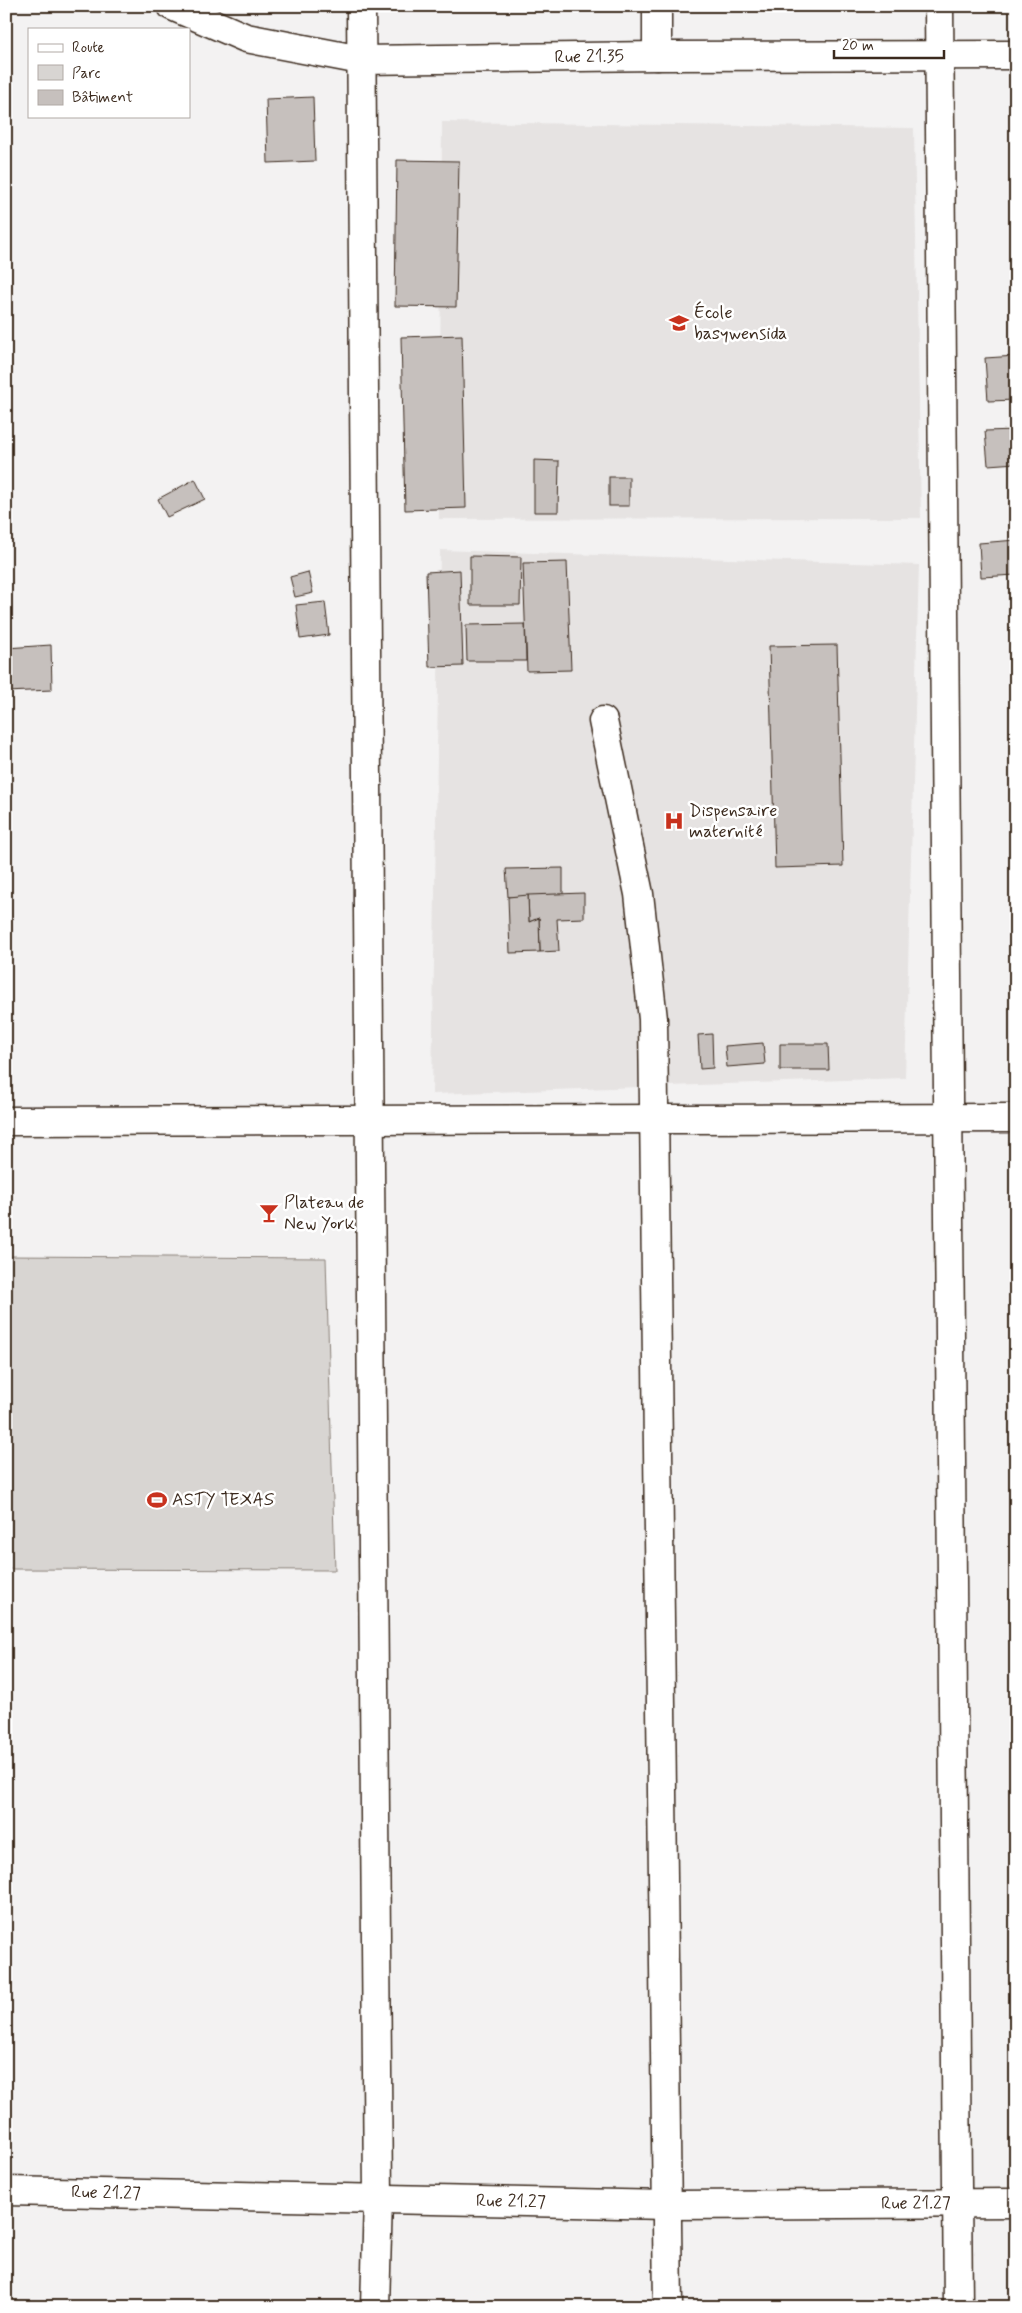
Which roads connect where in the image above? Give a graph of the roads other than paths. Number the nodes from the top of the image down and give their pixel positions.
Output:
1 (172, 6) edge
2 (361, 6) edge
3 (657, 6) edge
4 (939, 6) edge
5 (1016, 55) edge
6 (657, 56) junction
7 (940, 56) junction
8 (361, 60) junction
9 (603, 721) dead end
10 (948, 1117) junction
11 (1016, 1118) edge
12 (370, 1119) junction
13 (653, 1120) junction
14 (6, 1121) edge
15 (6, 2191) edge
16 (378, 2199) junction
17 (957, 2203) junction
18 (1016, 2203) edge
19 (667, 2205) junction
20 (375, 2307) edge
21 (668, 2307) edge
22 (958, 2307) edge

1 - 8 street, Rue 21.35
2 - 8 street
3 - 6 street
4 - 7 street
5 - 7 street, Rue 21.35
6 - 7 street, Rue 21.35
6 - 8 street, Rue 21.35
7 - 10 street
8 - 12 street
9 - 13 street
10 - 11 street
10 - 13 street
10 - 17 street
12 - 13 street
12 - 14 street
12 - 16 street
13 - 19 street
15 - 16 street, Rue 21.27
16 - 19 street, Rue 21.27
16 - 20 street
17 - 18 street, Rue 21.27
17 - 19 street, Rue 21.27
17 - 22 street
19 - 21 street

